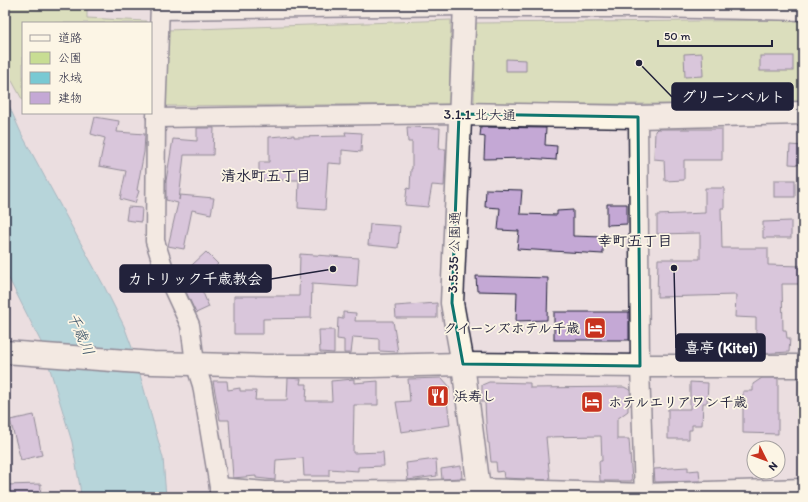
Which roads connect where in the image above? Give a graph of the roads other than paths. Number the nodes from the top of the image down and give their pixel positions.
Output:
1 (465, 6) edge
2 (646, 6) edge
3 (304, 7) edge
4 (160, 8) edge
5 (799, 8) edge
6 (803, 113) edge
7 (460, 114) junction
8 (638, 117) junction
9 (156, 118) junction
10 (14, 352) edge
11 (195, 363) junction
12 (463, 364) junction
13 (640, 366) junction
14 (803, 366) edge
15 (803, 488) edge
16 (219, 492) edge
17 (479, 492) edge
18 (644, 495) edge

1 - 2 street
1 - 3 street
1 - 7 street, 3.5.35 公園通
2 - 5 street
3 - 4 street
4 - 9 street
6 - 8 street, 3.1.1 北大通
7 - 8 street, 3.1.1 北大通
7 - 9 street, 3.1.1 北大通
7 - 12 street, 3.5.35 公園通
8 - 13 street
9 - 11 street
10 - 11 street
11 - 12 street
11 - 16 street
12 - 13 street
12 - 17 street, 3.5.35 公園通
13 - 14 street
13 - 18 street
15 - 18 street
16 - 17 street
17 - 18 street

